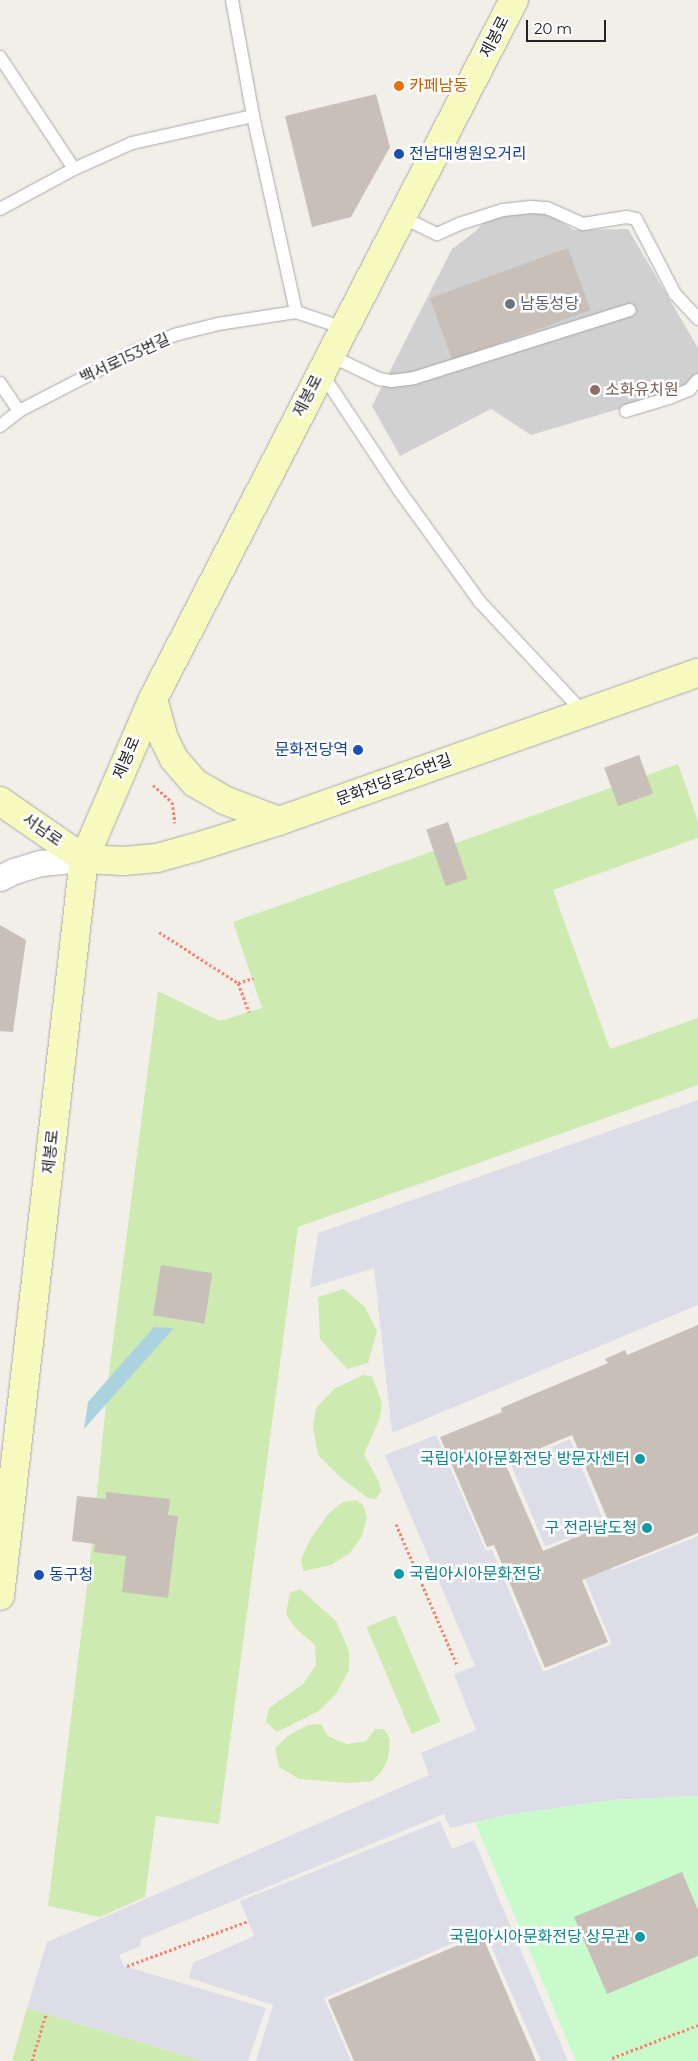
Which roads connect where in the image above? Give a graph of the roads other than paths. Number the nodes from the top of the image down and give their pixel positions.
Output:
1 (232, 0) edge
2 (514, 0) edge
3 (0, 58) edge
4 (253, 116) junction
5 (74, 169) junction
6 (0, 209) edge
7 (402, 217) junction
8 (630, 310) dead end
9 (296, 312) junction
10 (698, 320) edge
11 (344, 328) junction
12 (325, 364) junction
13 (698, 380) edge
14 (0, 383) edge
15 (19, 411) junction
16 (626, 411) dead end
17 (0, 426) edge
18 (698, 673) edge
19 (153, 699) junction
20 (582, 712) junction
21 (0, 800) edge
22 (279, 821) junction
23 (84, 859) junction
24 (0, 878) edge
25 (8, 1466) edge
26 (0, 1596) edge

1 - 4 lane
2 - 7 street, 제봉로
3 - 5 lane
4 - 5 lane
4 - 9 lane
5 - 6 lane
7 - 10 lane
7 - 11 street, 제봉로
8 - 12 lane
9 - 11 lane, 백서로153번길
9 - 15 lane, 백서로153번길
11 - 12 street, 제봉로
12 - 19 street, 제봉로
12 - 20 lane
13 - 16 lane
14 - 15 lane
15 - 17 lane, 백서로153번길
18 - 20 street, 문화전당로26번길
19 - 22 street
19 - 23 street, 제봉로
20 - 22 street, 문화전당로26번길
21 - 23 street, 서남로
22 - 23 street, 문화전당로26번길
23 - 24 street
23 - 25 street, 제봉로
25 - 26 street, 제봉로

